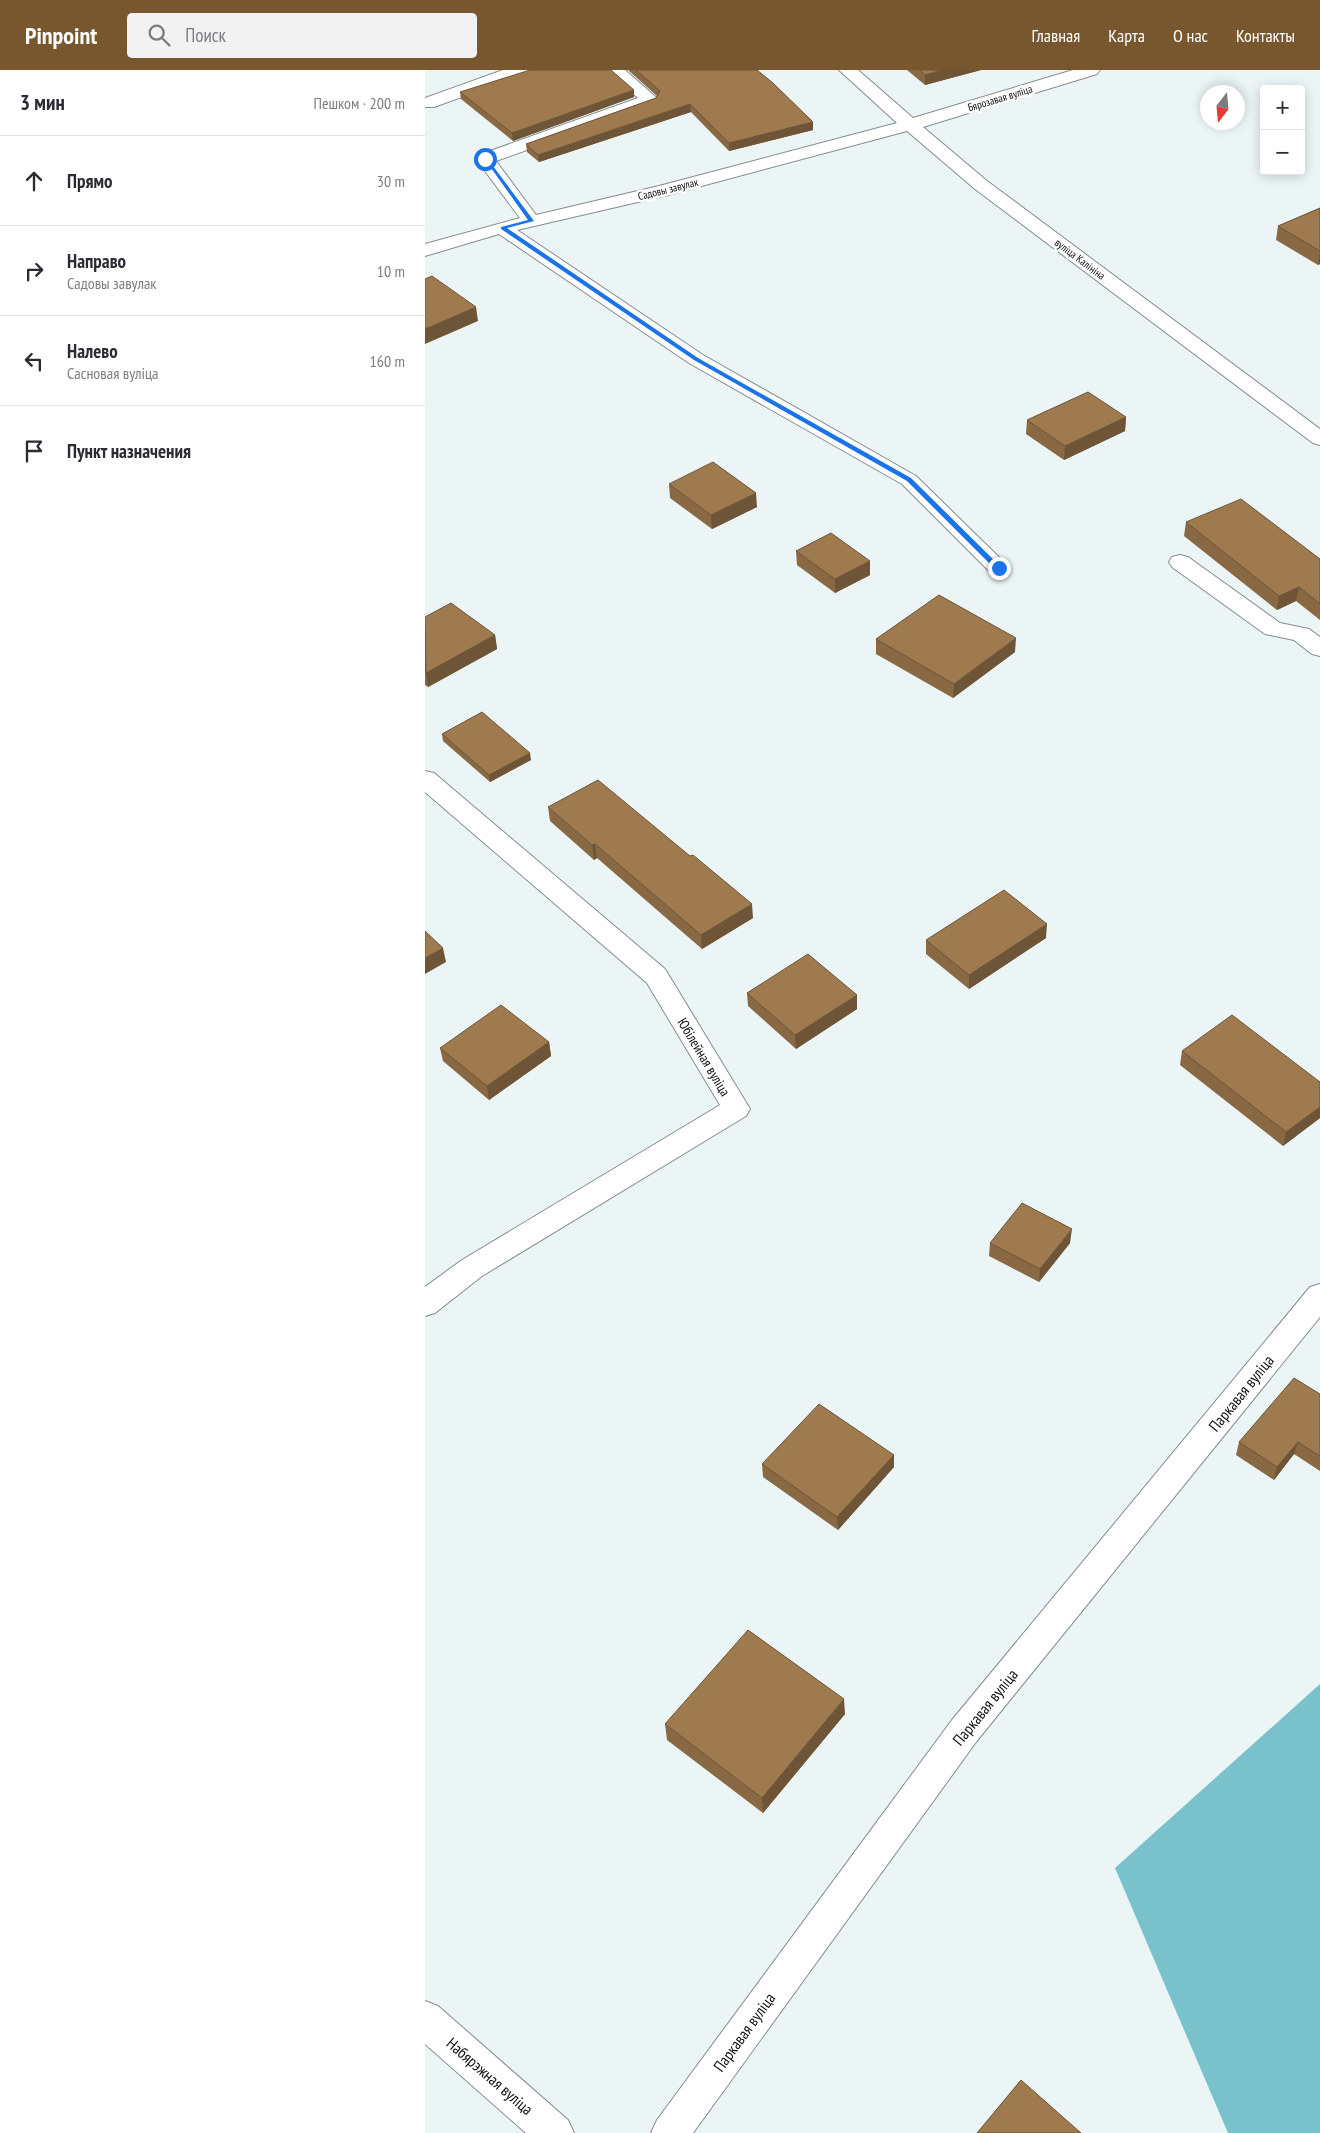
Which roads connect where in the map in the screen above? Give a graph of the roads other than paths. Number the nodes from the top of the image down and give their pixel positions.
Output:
1 (519, 70) edge
2 (615, 70) edge
3 (849, 70) edge
4 (1091, 70) edge
5 (428, 103) dead end
6 (910, 126) junction
7 (531, 221) junction
8 (503, 228) junction
9 (425, 250) edge
10 (1320, 439) edge
11 (1180, 562) dead end
12 (999, 568) dead end
13 (1320, 649) edge
14 (425, 779) edge
15 (1320, 1296) edge
16 (425, 1304) edge
17 (425, 2019) edge
18 (555, 2133) edge
19 (670, 2133) edge

1 - 5 street
2 - 7 street
3 - 6 street, вуліца Калініна
4 - 6 street, Бярозавая вуліца
6 - 7 street, Садовы завулак
6 - 10 street, вуліца Калініна
7 - 8 street, Садовы завулак
8 - 9 street, Садовы завулак
8 - 12 street
11 - 13 street
14 - 16 street, Юбілейная вуліца
15 - 19 street, Паркавая вуліца
17 - 18 street, Набярэжная вуліца

